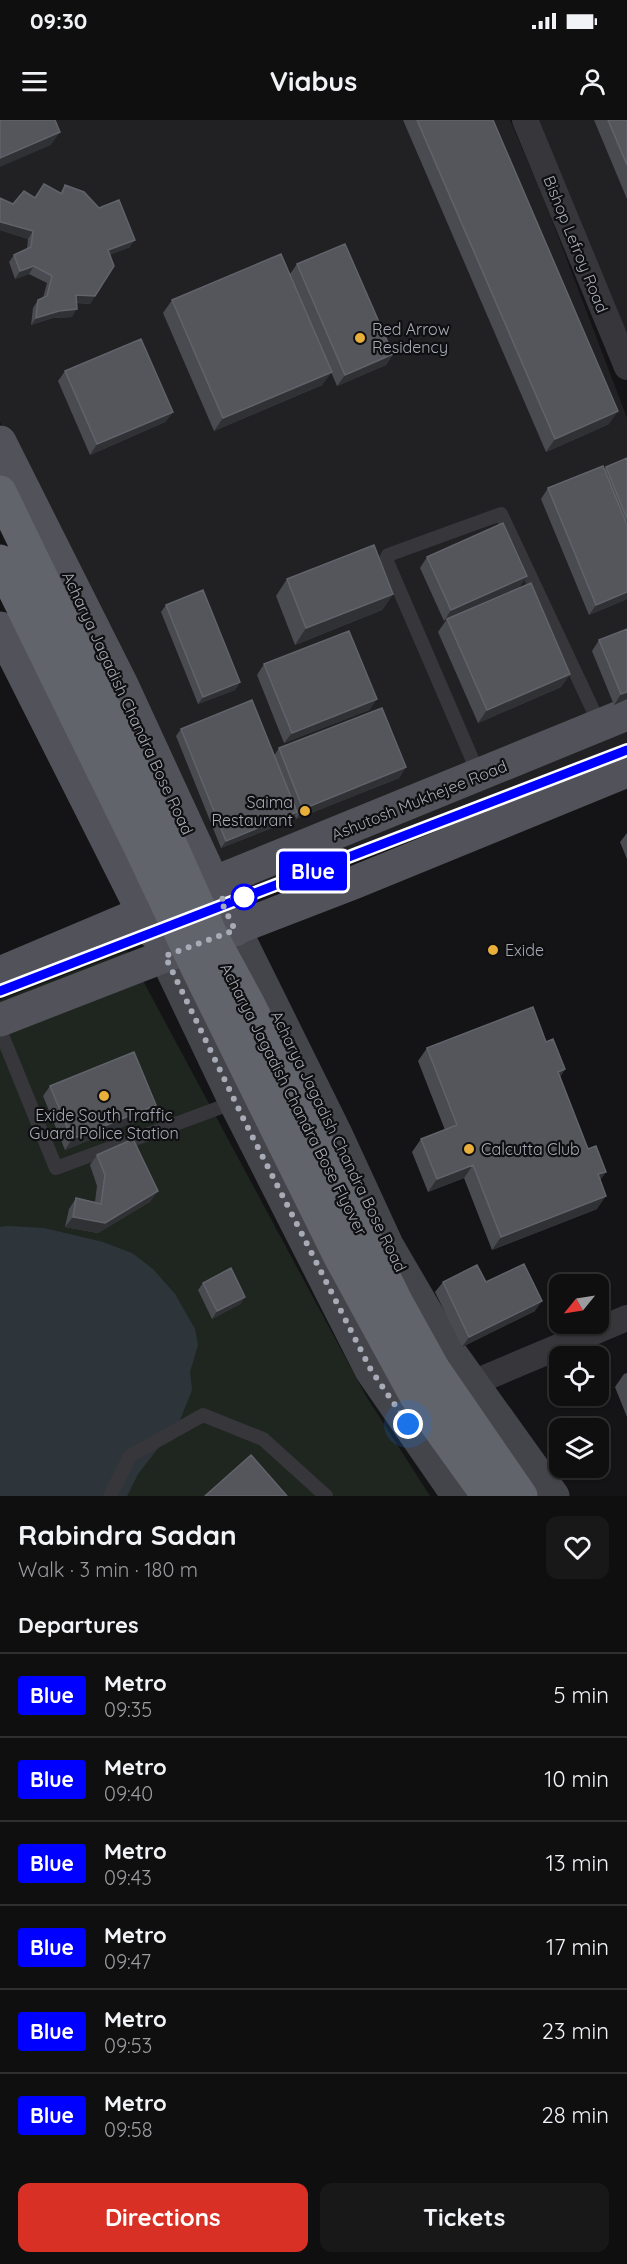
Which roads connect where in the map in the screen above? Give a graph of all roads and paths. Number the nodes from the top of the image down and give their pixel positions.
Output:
1 (525, 120) edge
2 (627, 367) edge
3 (0, 443) edge
4 (0, 492) edge
5 (0, 561) edge
6 (0, 628) edge
7 (614, 720) edge
8 (627, 771) edge
9 (479, 775) junction
10 (213, 883) junction
11 (144, 914) junction
12 (235, 930) junction
13 (165, 956) junction
14 (0, 974) edge
15 (0, 1020) edge
16 (0, 1030) edge
17 (235, 1102) junction
18 (627, 1318) edge
19 (473, 1383) junction
20 (110, 1496) edge
21 (326, 1496) edge
22 (458, 1496) edge
23 (488, 1496) edge
24 (521, 1496) edge
25 (553, 1496) edge

1 - 2 street, Bishop Lefroy Road
3 - 10 main road, Acharya Jagadish Chandra Bose Road
4 - 24 highway, Acharya Jagadish Chandra Bose Flyover, bridge
5 - 23 highway, Acharya Jagadish Chandra Bose Flyover, bridge
6 - 11 main road
7 - 9 main road, Ashutosh Mukhejee Road
7 - 9 lane
8 - 12 main road
9 - 10 main road, Ashutosh Mukhejee Road
10 - 11 main road, Ashutosh Mukhejee Road
10 - 12 main road, Acharya Jagadish Chandra Bose Road
11 - 13 main road
11 - 14 main road, Ashutosh Mukhejee Road
12 - 13 main road
12 - 19 main road, Acharya Jagadish Chandra Bose Road
13 - 15 main road
13 - 17 main road
16 - 17 lane
17 - 22 main road
18 - 19 street
19 - 25 main road, Acharya Jagadish Chandra Bose Road
20 - 21 lane

